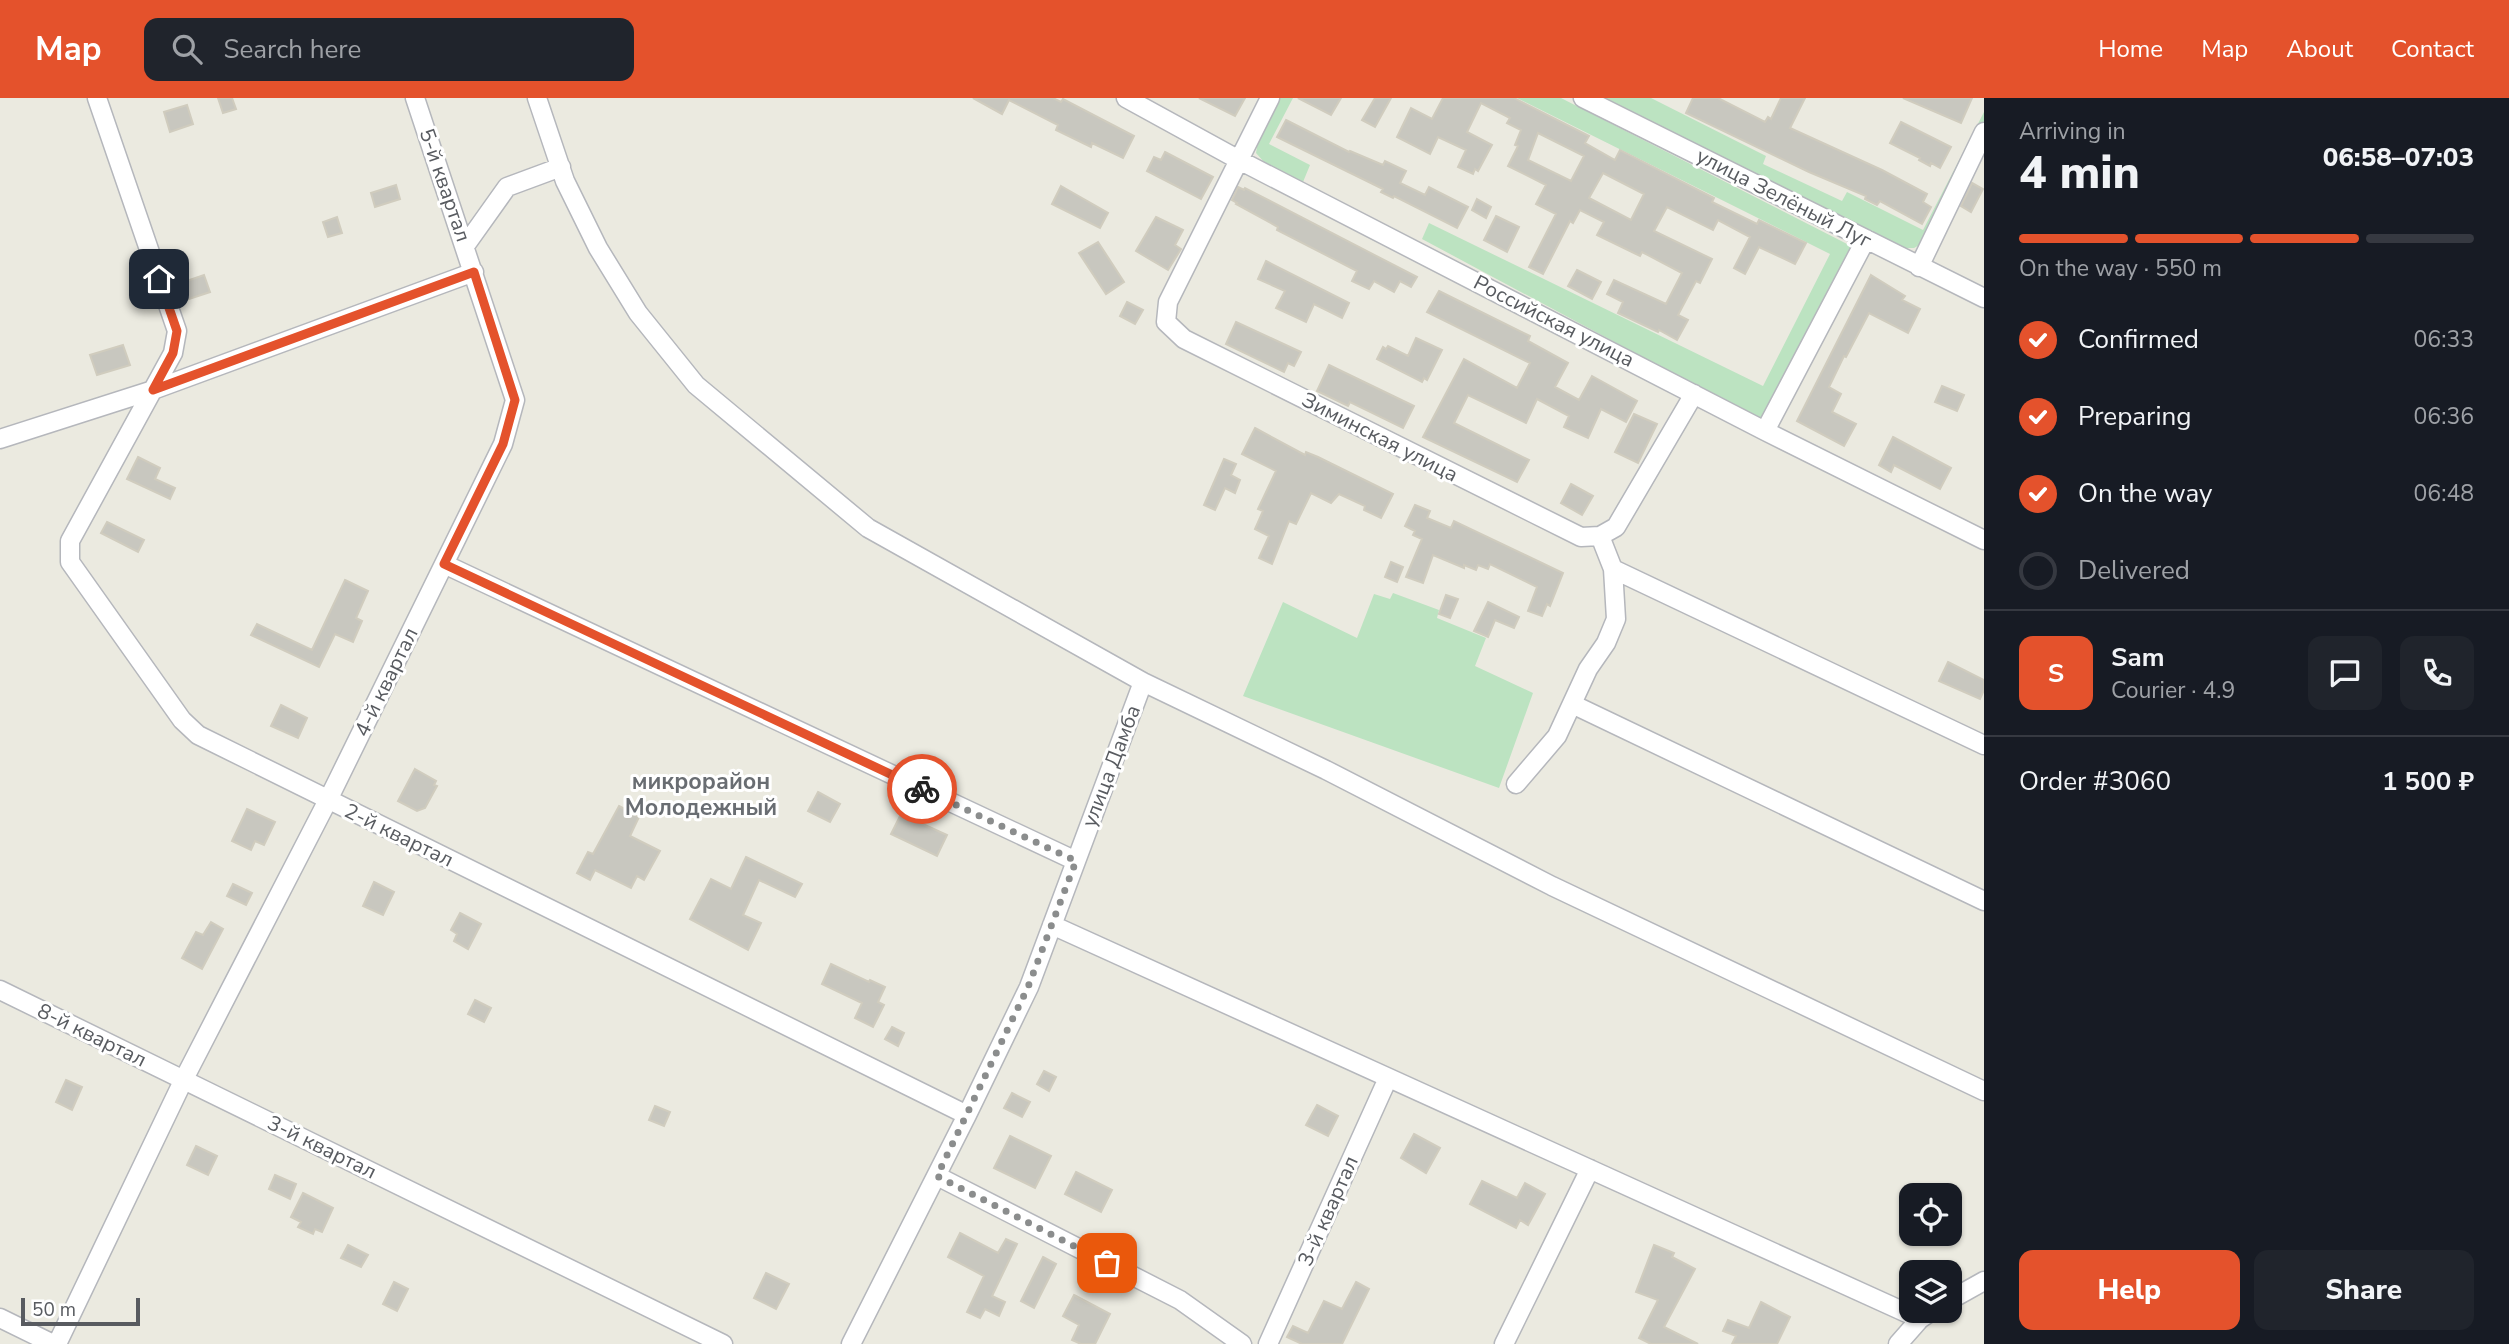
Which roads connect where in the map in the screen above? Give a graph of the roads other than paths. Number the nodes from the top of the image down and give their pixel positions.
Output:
1 (97, 98) edge
2 (415, 98) edge
3 (537, 98) edge
4 (1126, 98) edge
5 (1270, 98) edge
6 (1583, 98) edge
7 (1984, 132) edge
8 (1239, 160) junction
9 (561, 167) junction
10 (1866, 239) junction
11 (465, 246) junction
12 (1919, 267) junction
13 (474, 272) junction
14 (1984, 298) edge
15 (153, 390) junction
16 (1694, 394) junction
17 (1765, 432) junction
18 (0, 439) edge
19 (1600, 536) junction
20 (1984, 540) edge
21 (444, 564) junction
22 (1613, 569) junction
23 (1143, 682) junction
24 (1572, 704) junction
25 (1984, 744) edge
26 (1516, 784) dead end
27 (328, 800) junction
28 (1076, 861) junction
29 (1984, 901) edge
30 (1052, 925) junction
31 (0, 990) edge
32 (1388, 1078) junction
33 (184, 1079) junction
34 (1984, 1091) edge
35 (967, 1115) junction
36 (1590, 1169) junction
37 (937, 1176) junction
38 (1984, 1281) edge
39 (1962, 1293) edge
40 (1899, 1303) edge
41 (0, 1318) edge
42 (1918, 1323) edge
43 (55, 1344) edge
44 (723, 1344) edge
45 (851, 1344) edge
46 (1242, 1344) edge
47 (1268, 1344) edge
48 (1504, 1344) edge
49 (1898, 1344) edge

1 - 15 street
2 - 11 street, 5-й квартал
3 - 9 street
4 - 8 street, Российская улица
5 - 8 street
6 - 10 street, улица Зелёный Луг
7 - 12 street
8 - 16 street, Российская улица
8 - 19 street, Зиминская улица
9 - 11 street
9 - 23 street
10 - 12 street, улица Зелёный Луг
10 - 17 street
11 - 13 street, 5-й квартал
12 - 14 street, улица Зелёный Луг
13 - 15 street
13 - 21 street, 4-й квартал
15 - 18 street
15 - 27 street, 2-й квартал
16 - 17 street, Российская улица
16 - 19 street
17 - 20 street, Российская улица
19 - 22 street
21 - 27 street, 4-й квартал
21 - 28 street
22 - 24 street
22 - 25 street
23 - 28 street, улица Дамба
23 - 34 street
24 - 26 street
24 - 29 street
27 - 33 street, 4-й квартал
27 - 35 street, 2-й квартал
28 - 30 street, улица Дамба
30 - 32 street
30 - 35 street, улица Дамба
31 - 33 street, 8-й квартал
32 - 36 street
32 - 47 street, 3-й квартал
33 - 43 street
33 - 44 street, 3-й квартал
35 - 37 street, улица Дамба
36 - 40 street
36 - 48 street
37 - 45 street, улица Дамба
37 - 46 street
38 - 39 street
41 - 43 street
42 - 49 street

